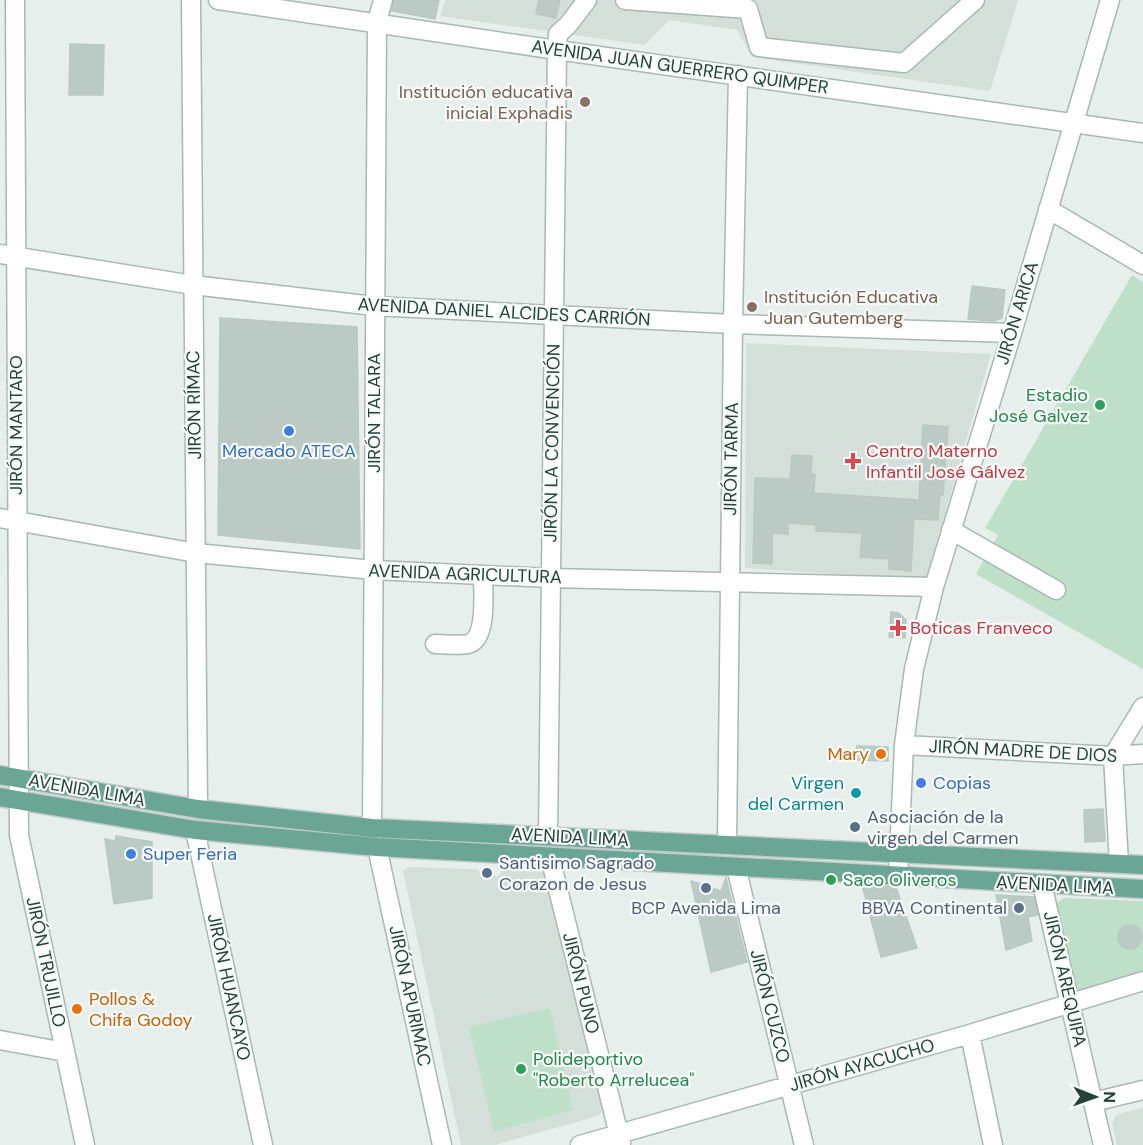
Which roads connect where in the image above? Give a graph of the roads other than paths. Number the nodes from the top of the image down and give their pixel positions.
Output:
1 (15, 0) edge
2 (191, 0) edge
3 (218, 0) edge
4 (383, 0) edge
5 (586, 0) edge
6 (625, 0) edge
7 (975, 0) edge
8 (1110, 0) edge
9 (377, 22) junction
10 (557, 50) junction
11 (738, 75) junction
12 (1074, 122) junction
13 (1143, 133) edge
14 (1048, 209) junction
15 (8, 256) edge
16 (1143, 265) edge
17 (193, 285) junction
18 (374, 306) junction
19 (553, 315) junction
20 (732, 324) junction
21 (1012, 333) junction
22 (8, 520) edge
23 (951, 530) junction
24 (196, 553) junction
25 (373, 570) junction
26 (483, 575) junction
27 (551, 578) junction
28 (730, 581) junction
29 (934, 587) junction
30 (1056, 590) dead end
31 (435, 644) dead end
32 (1143, 707) edge
33 (904, 745) junction
34 (1143, 754) edge
35 (1113, 756) junction
36 (0, 776) edge
37 (18, 779) junction
38 (9, 799) edge
39 (198, 809) junction
40 (372, 828) junction
41 (195, 830) junction
42 (548, 836) junction
43 (727, 844) junction
44 (377, 847) junction
45 (899, 853) junction
46 (550, 857) junction
47 (1119, 864) junction
48 (1143, 865) edge
49 (736, 867) junction
50 (898, 876) junction
51 (1042, 884) junction
52 (1143, 890) edge
53 (1143, 981) edge
54 (1070, 1003) junction
55 (970, 1034) junction
56 (0, 1040) edge
57 (65, 1052) junction
58 (790, 1085) junction
59 (1143, 1089) edge
60 (1093, 1102) junction
61 (620, 1139) edge
62 (85, 1145) edge
63 (263, 1145) edge
64 (442, 1145) edge
65 (580, 1145) edge
66 (804, 1145) edge
67 (993, 1145) edge
68 (1103, 1145) edge

1 - 15 street, JIRÓN MANTARO
2 - 17 street, JIRÓN RÍMAC
3 - 9 street, AVENIDA JUAN GUERRERO QUIMPER
4 - 9 street, JIRÓN TALARA
5 - 10 street
6 - 7 street
8 - 12 street, JIRÓN ARICA
9 - 10 street, AVENIDA JUAN GUERRERO QUIMPER
9 - 18 street, JIRÓN TALARA
10 - 11 street, AVENIDA JUAN GUERRERO QUIMPER
10 - 19 street, JIRÓN LA CONVENCIÓN
11 - 12 street, AVENIDA JUAN GUERRERO QUIMPER
11 - 20 street, JIRÓN TARMA
12 - 13 street, AVENIDA JUAN GUERRERO QUIMPER
12 - 14 street, JIRÓN ARICA
14 - 16 street
14 - 21 street, JIRÓN ARICA
15 - 17 street, AVENIDA DANIEL ALCIDES CARRIÓN
15 - 22 street, JIRÓN MANTARO
17 - 18 street, AVENIDA DANIEL ALCIDES CARRIÓN
17 - 24 street, JIRÓN RÍMAC
18 - 19 street, AVENIDA DANIEL ALCIDES CARRIÓN
18 - 25 street, JIRÓN TALARA
19 - 20 street, AVENIDA DANIEL ALCIDES CARRIÓN
19 - 27 street, JIRÓN LA CONVENCIÓN
20 - 21 street, AVENIDA DANIEL ALCIDES CARRIÓN
20 - 28 street, JIRÓN TARMA
21 - 23 street, JIRÓN ARICA
22 - 24 street, AVENIDA AGRICULTURA
22 - 37 street, JIRÓN MANTARO
23 - 29 street, JIRÓN ARICA
23 - 30 street
24 - 25 street, AVENIDA AGRICULTURA
24 - 39 street, JIRÓN RÍMAC
25 - 26 street, AVENIDA AGRICULTURA
25 - 40 street, JIRÓN TALARA
26 - 27 street, AVENIDA AGRICULTURA
26 - 31 street
27 - 28 street, AVENIDA AGRICULTURA
27 - 42 street, JIRÓN LA CONVENCIÓN
28 - 29 street, AVENIDA AGRICULTURA
28 - 43 street, JIRÓN TARMA
29 - 33 street, JIRÓN ARICA
32 - 35 street
33 - 35 street, JIRÓN MADRE DE DIOS
33 - 45 street, JIRÓN ARICA
34 - 35 street, JIRÓN MADRE DE DIOS
35 - 47 street
36 - 37 main road, AVENIDA LIMA
37 - 38 street, JIRÓN TRUJILLO
37 - 39 main road, AVENIDA LIMA
38 - 41 main road, AVENIDA LIMA
38 - 57 street, JIRÓN TRUJILLO
39 - 40 main road, AVENIDA LIMA
40 - 42 main road, AVENIDA LIMA
41 - 44 main road, AVENIDA LIMA
41 - 63 street, JIRÓN HUANCAYO
42 - 43 main road, AVENIDA LIMA
43 - 45 main road, AVENIDA LIMA
44 - 46 main road, AVENIDA LIMA
44 - 64 street, JIRÓN APURIMAC
45 - 47 main road, AVENIDA LIMA
45 - 50 street, JIRÓN ARICA
46 - 49 main road, AVENIDA LIMA
46 - 61 street, JIRÓN PUNO
47 - 48 main road, AVENIDA LIMA
49 - 50 main road, AVENIDA LIMA
49 - 58 street, JIRÓN CUZCO
50 - 51 main road, AVENIDA LIMA
51 - 52 main road, AVENIDA LIMA
51 - 54 street, JIRÓN AREQUIPA
53 - 54 street, JIRÓN AYACUCHO
54 - 55 street, JIRÓN AYACUCHO
54 - 60 street, JIRÓN AREQUIPA
55 - 58 street, JIRÓN AYACUCHO
55 - 67 street
56 - 57 street
57 - 62 street, JIRÓN TRUJILLO
58 - 61 street, JIRÓN AYACUCHO
58 - 66 street, JIRÓN CUZCO
59 - 60 street
60 - 68 street, JIRÓN AREQUIPA
61 - 65 street, JIRÓN AYACUCHO

